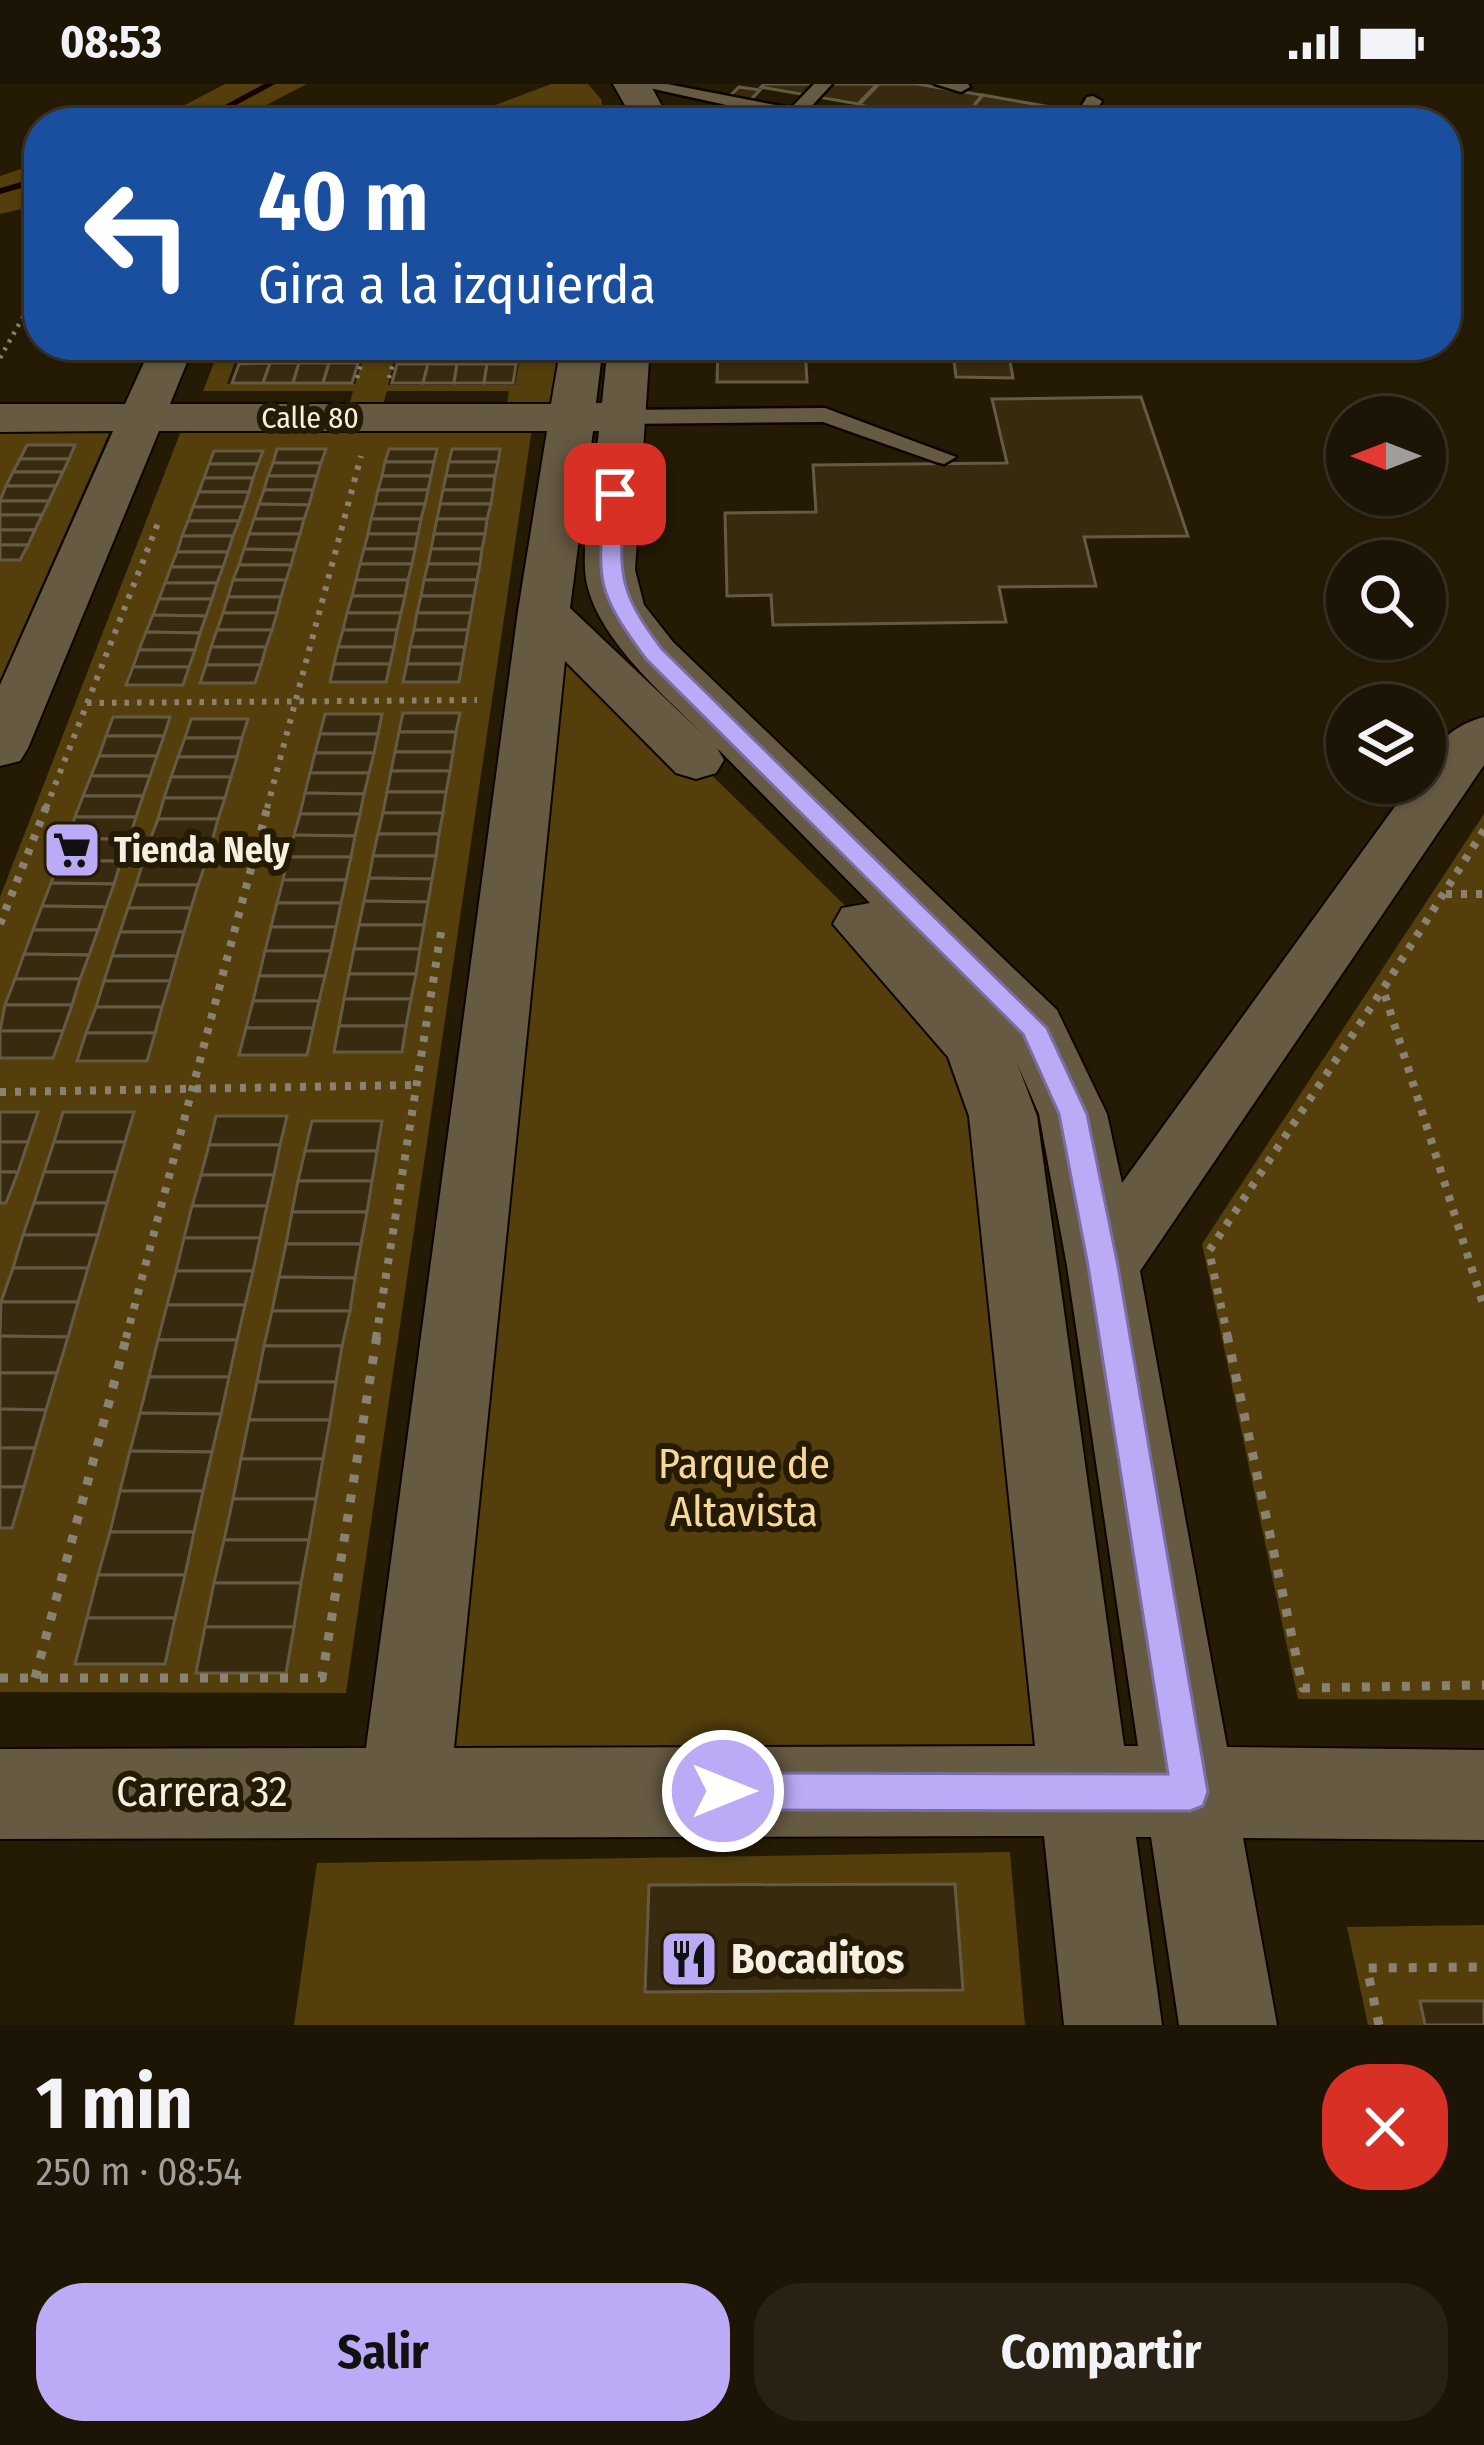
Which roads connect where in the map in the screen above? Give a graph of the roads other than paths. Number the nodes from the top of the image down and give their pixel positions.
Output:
1 (640, 84) edge
2 (823, 84) edge
3 (1093, 101) dead end
4 (722, 103) junction
5 (671, 108) edge
6 (752, 108) edge
7 (801, 108) edge
8 (1089, 108) edge
9 (167, 360) edge
10 (585, 360) edge
11 (622, 360) edge
12 (0, 418) edge
13 (142, 418) junction
14 (597, 418) junction
15 (944, 457) dead end
16 (544, 611) junction
17 (1484, 735) edge
18 (0, 748) edge
19 (1103, 1266) junction
20 (405, 1791) junction
21 (1086, 1791) junction
22 (1190, 1792) junction
23 (0, 1794) edge
24 (1484, 1795) edge
25 (1113, 2025) edge
26 (1228, 2025) edge

1 - 4 lane
2 - 7 lane
3 - 8 lane
4 - 5 lane
4 - 6 lane
9 - 13 street
10 - 14 street
11 - 14 street
12 - 13 street, Calle 80
13 - 14 street, Calle 80
13 - 18 street
14 - 15 lane
14 - 16 street
14 - 19 street
16 - 20 street
16 - 21 street
17 - 19 street
19 - 22 street
20 - 21 street, Carrera 32
20 - 23 street, Carrera 32
21 - 22 street, Carrera 32
21 - 25 street
22 - 24 street, Carrera 32
22 - 26 street

